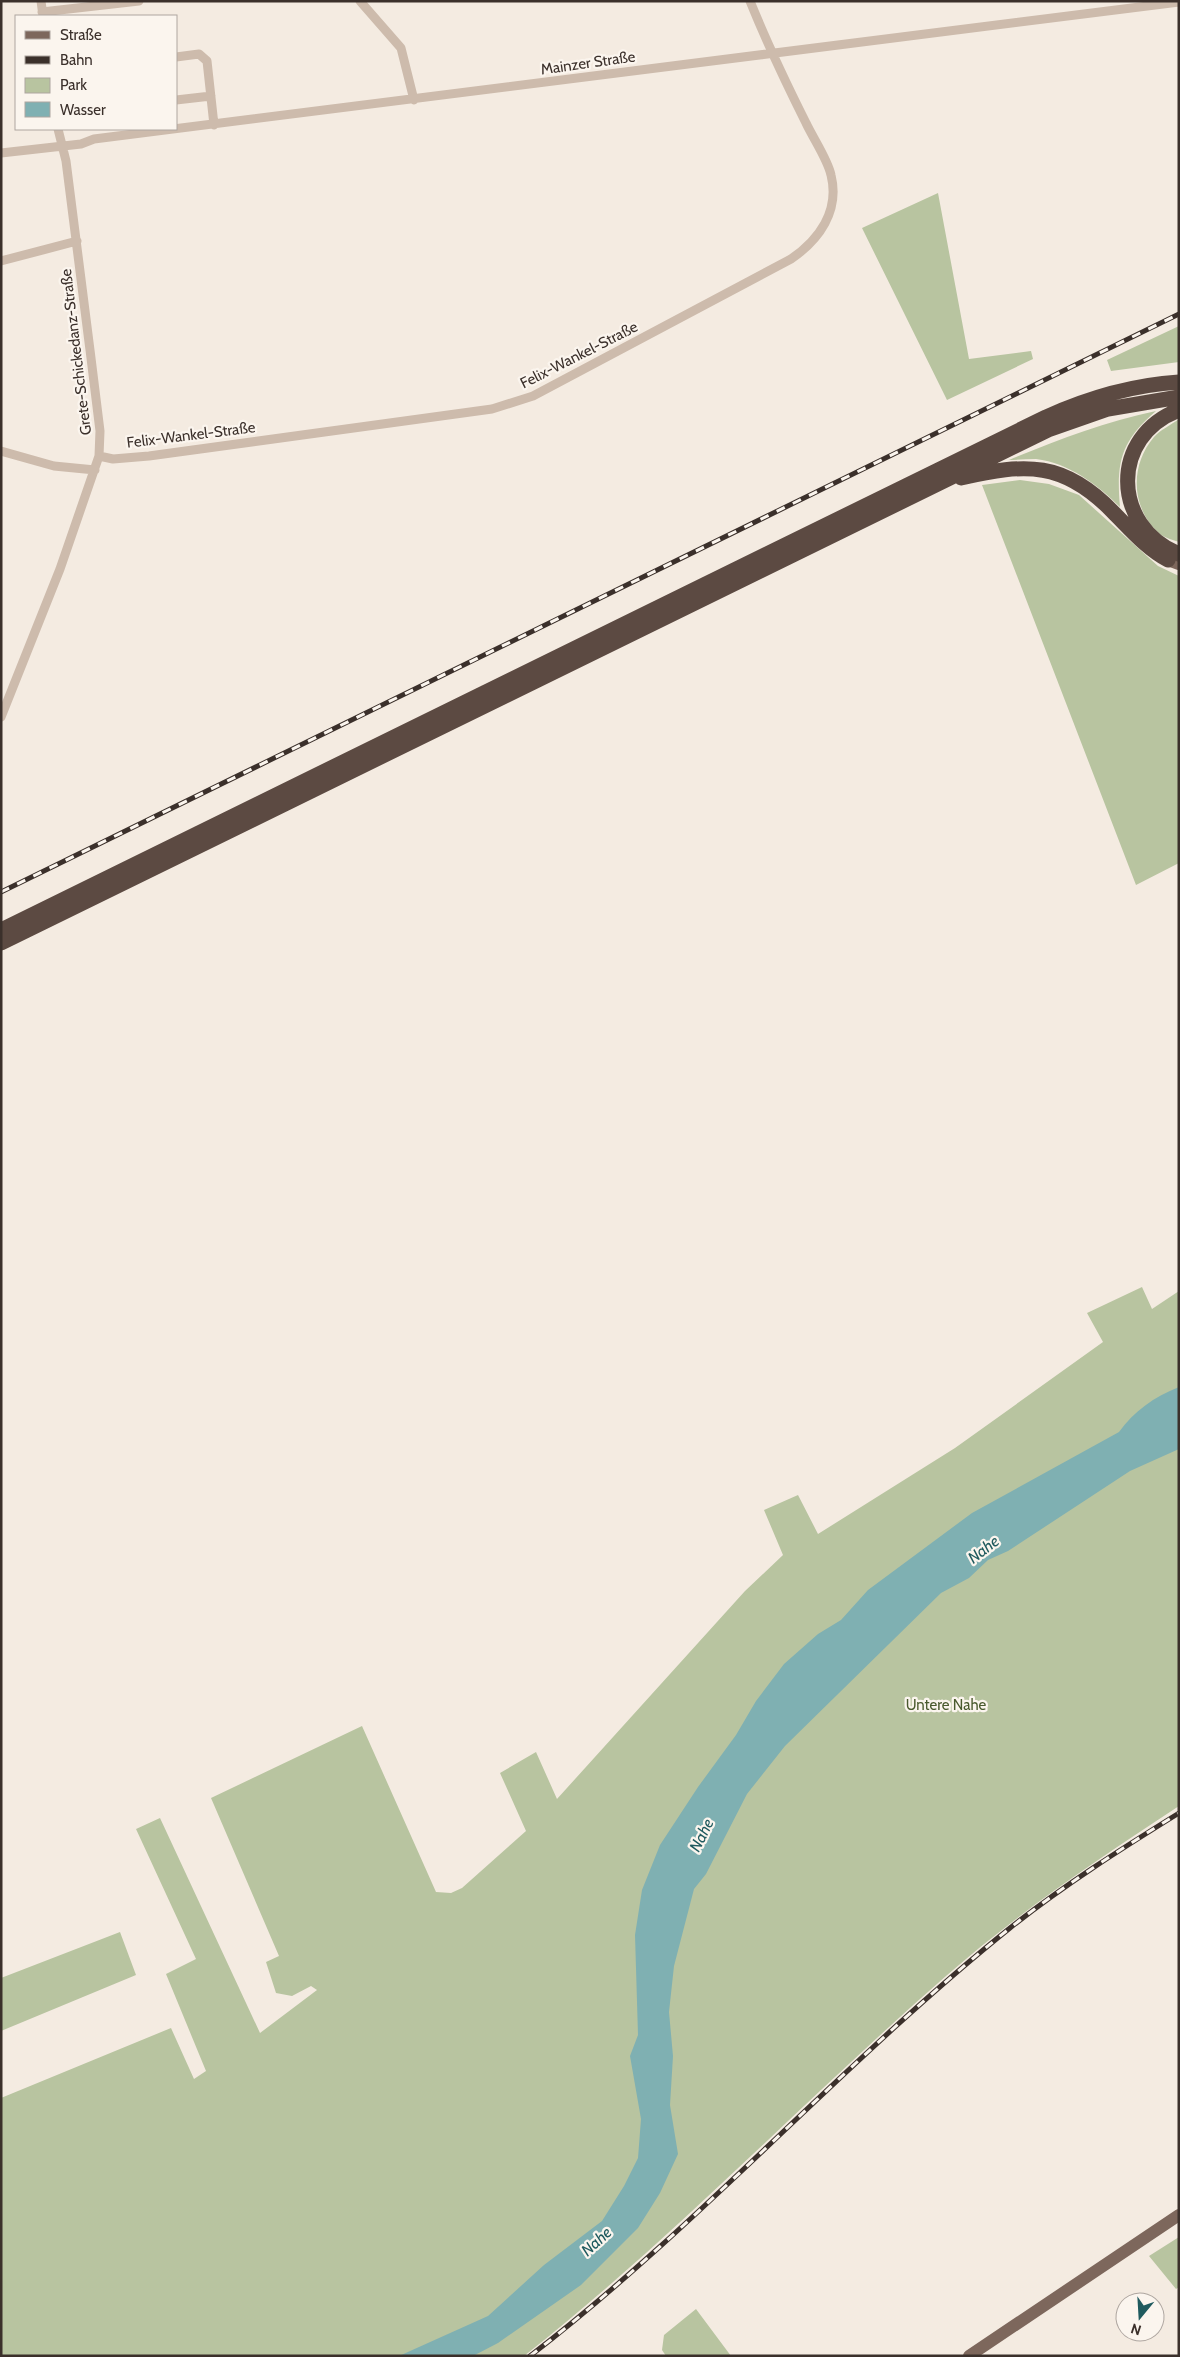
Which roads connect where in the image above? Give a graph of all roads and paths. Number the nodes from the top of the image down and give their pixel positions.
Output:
1 (41, 1) edge
2 (138, 1) edge
3 (360, 1) edge
4 (750, 1) edge
5 (1179, 2) edge
6 (43, 14) edge
7 (771, 52) junction
8 (178, 57) edge
9 (211, 96) junction
10 (178, 100) edge
11 (414, 100) junction
12 (214, 125) junction
13 (178, 129) edge
14 (58, 130) edge
15 (171, 130) edge
16 (63, 146) junction
17 (1, 153) edge
18 (77, 241) junction
19 (1, 261) edge
20 (1179, 382) edge
21 (1179, 397) edge
22 (1179, 410) edge
23 (1, 451) edge
24 (99, 456) junction
25 (95, 470) junction
26 (943, 482) junction
27 (1175, 559) edge
28 (1, 717) edge
29 (1, 930) edge
30 (1, 943) edge
31 (1179, 2215) edge
32 (969, 2356) edge

1 - 6 street
2 - 6 street
3 - 11 street
4 - 7 street, Felix-Wankel-Straße
5 - 7 street, Mainzer Straße
7 - 11 street, Mainzer Straße
7 - 24 street, Felix-Wankel-Straße
8 - 9 street
9 - 10 street
9 - 12 street
11 - 12 street, Mainzer Straße
12 - 13 street, Mainzer Straße
14 - 16 street, Grete-Schickedanz-Straße
15 - 16 street, Mainzer Straße
16 - 17 street, Mainzer Straße
16 - 18 street, Grete-Schickedanz-Straße
18 - 19 street
18 - 24 street, Grete-Schickedanz-Straße
20 - 29 highway
21 - 26 highway
22 - 27 highway
23 - 25 street
24 - 25 street, Grete-Schickedanz-Straße
25 - 28 street, Grete-Schickedanz-Straße
26 - 27 highway
26 - 30 highway
31 - 32 main road

